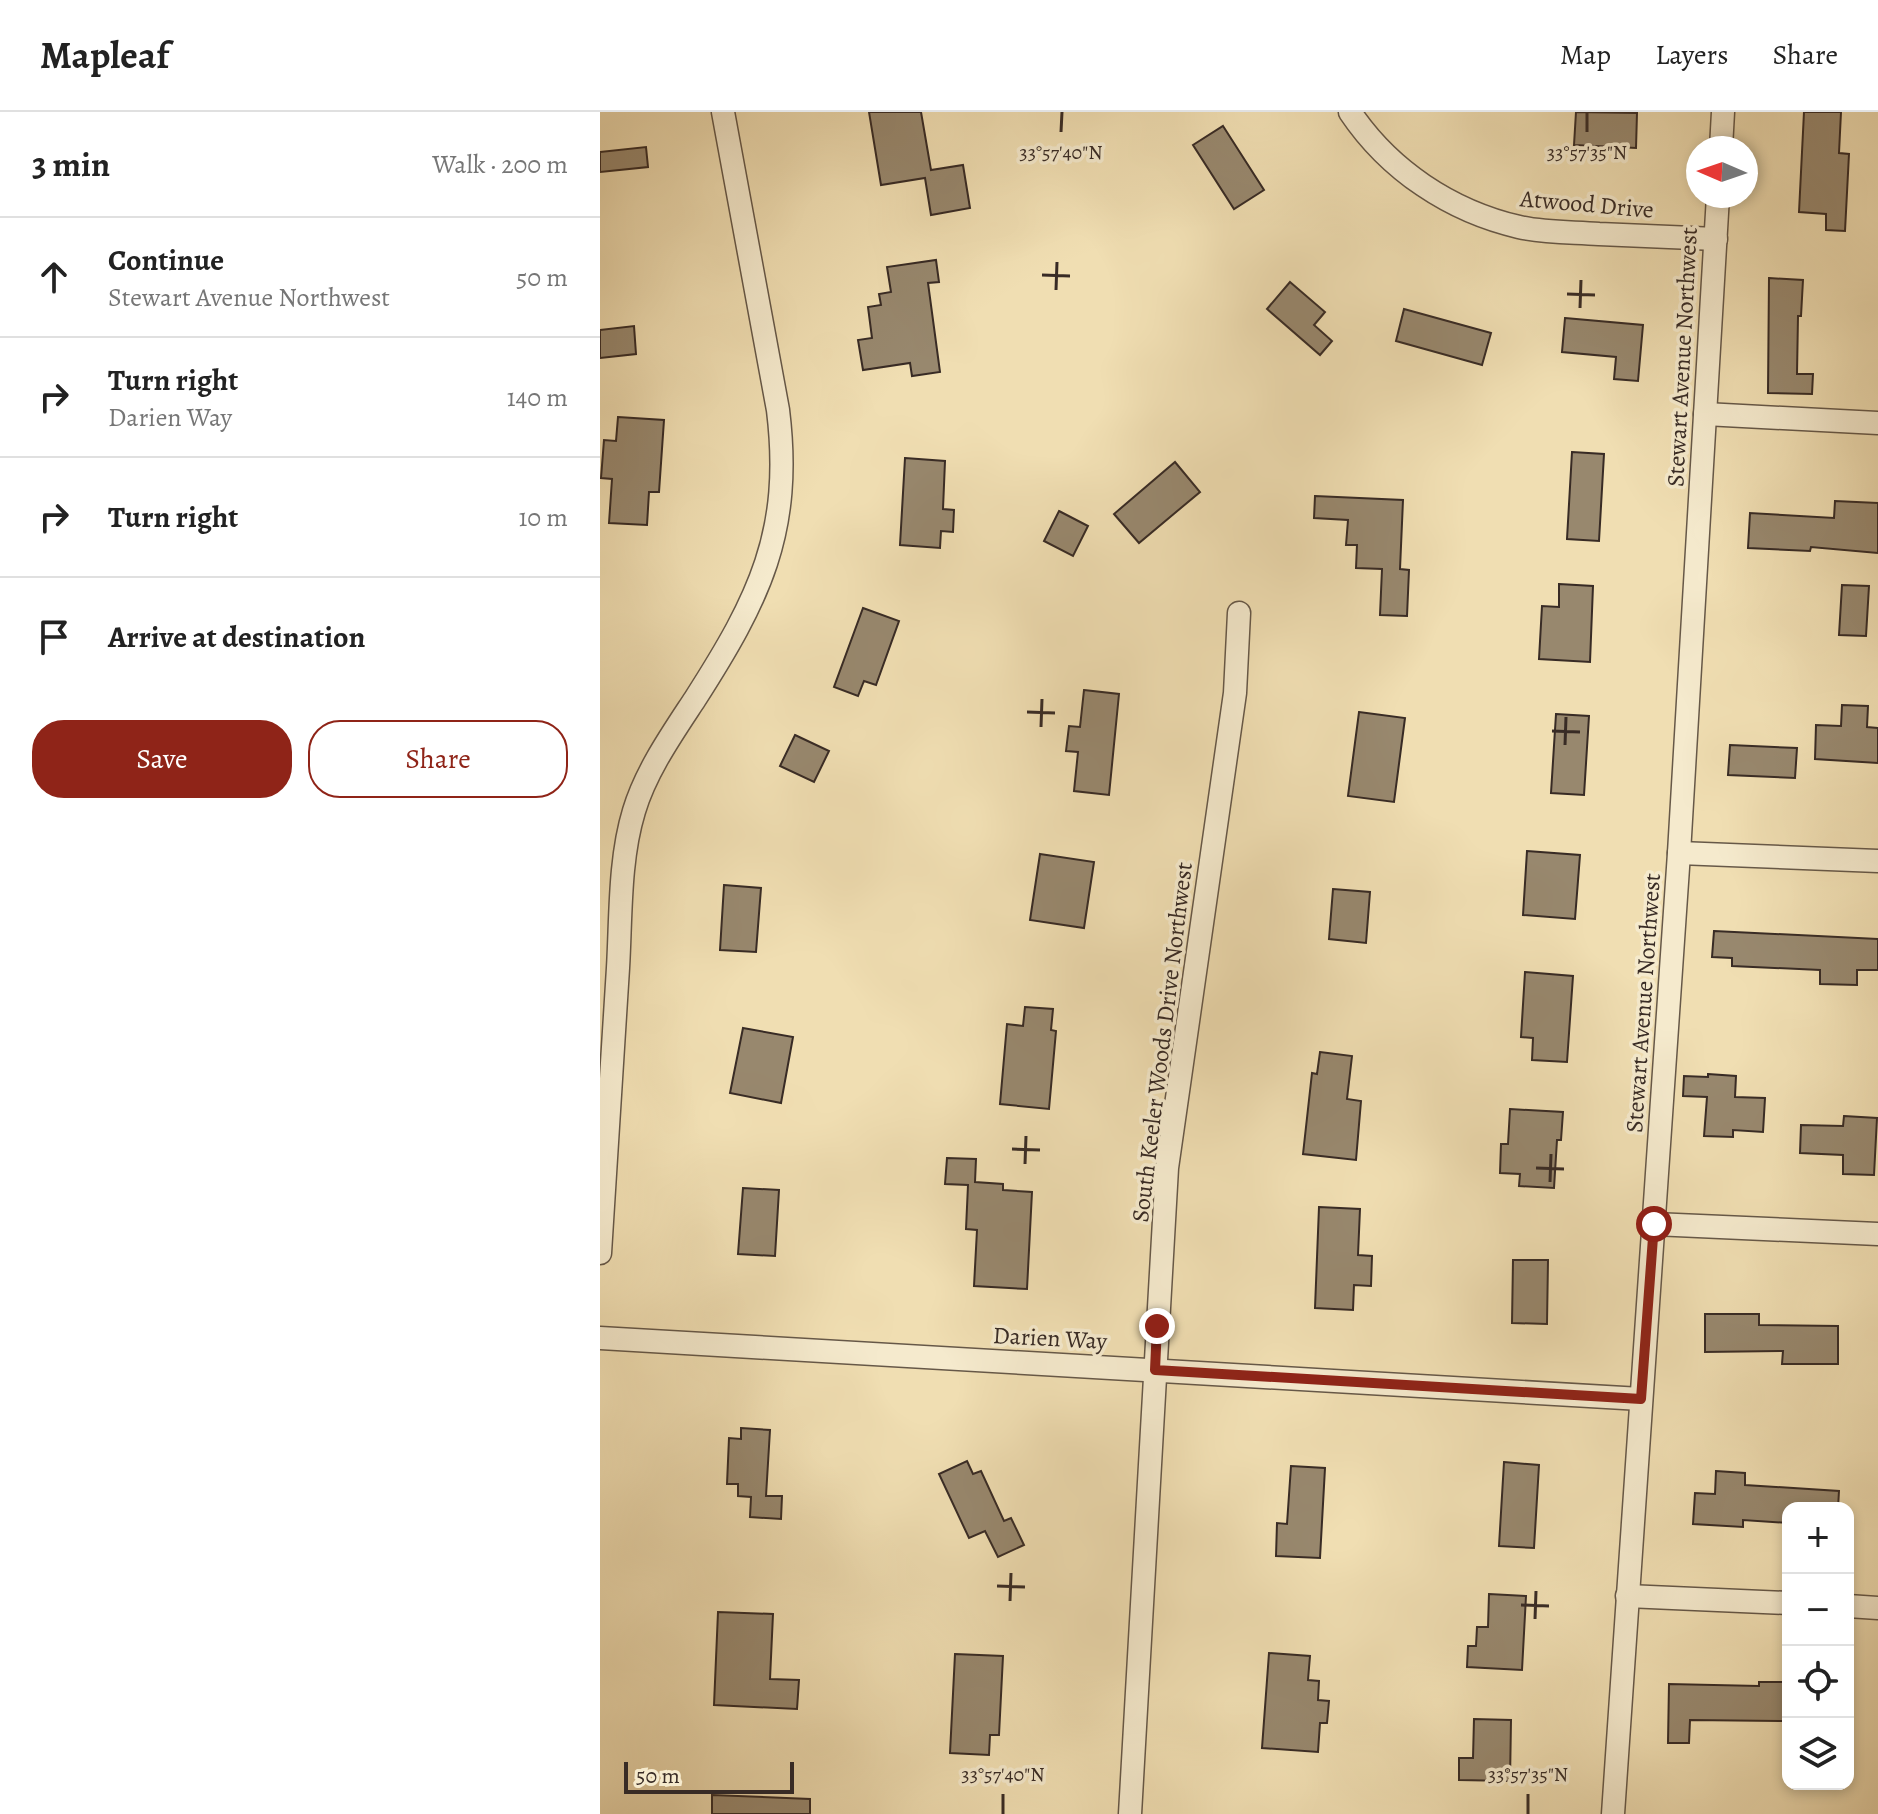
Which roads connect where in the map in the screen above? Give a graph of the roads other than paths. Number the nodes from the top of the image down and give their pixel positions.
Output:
1 (723, 112) edge
2 (1350, 112) edge
3 (1723, 112) edge
4 (1722, 136) edge
5 (1717, 208) edge
6 (1716, 239) junction
7 (1705, 414) junction
8 (1878, 423) edge
9 (1239, 613) dead end
10 (1679, 853) junction
11 (1878, 861) edge
12 (1654, 1224) junction
13 (1878, 1234) edge
14 (600, 1253) edge
15 (600, 1338) edge
16 (1155, 1370) junction
17 (1641, 1399) junction
18 (1627, 1596) junction
19 (1782, 1603) edge
20 (1854, 1606) edge
21 (1878, 1608) edge
22 (1130, 1814) edge
23 (1613, 1814) edge

1 - 14 street
2 - 6 street, Atwood Drive
3 - 4 street
5 - 6 street, Stewart Avenue Northwest
6 - 7 street, Stewart Avenue Northwest
7 - 8 street
7 - 10 street, Stewart Avenue Northwest
9 - 16 street, South Keeler Woods Drive Northwest
10 - 11 street
10 - 12 street, Stewart Avenue Northwest
12 - 13 street
12 - 17 street, Stewart Avenue Northwest
15 - 16 street, Darien Way
16 - 17 street, Darien Way
16 - 22 street, South Keeler Woods Drive Northwest
17 - 18 street, Stewart Avenue Northwest
18 - 19 street
18 - 23 street, Stewart Avenue Northwest
20 - 21 street

